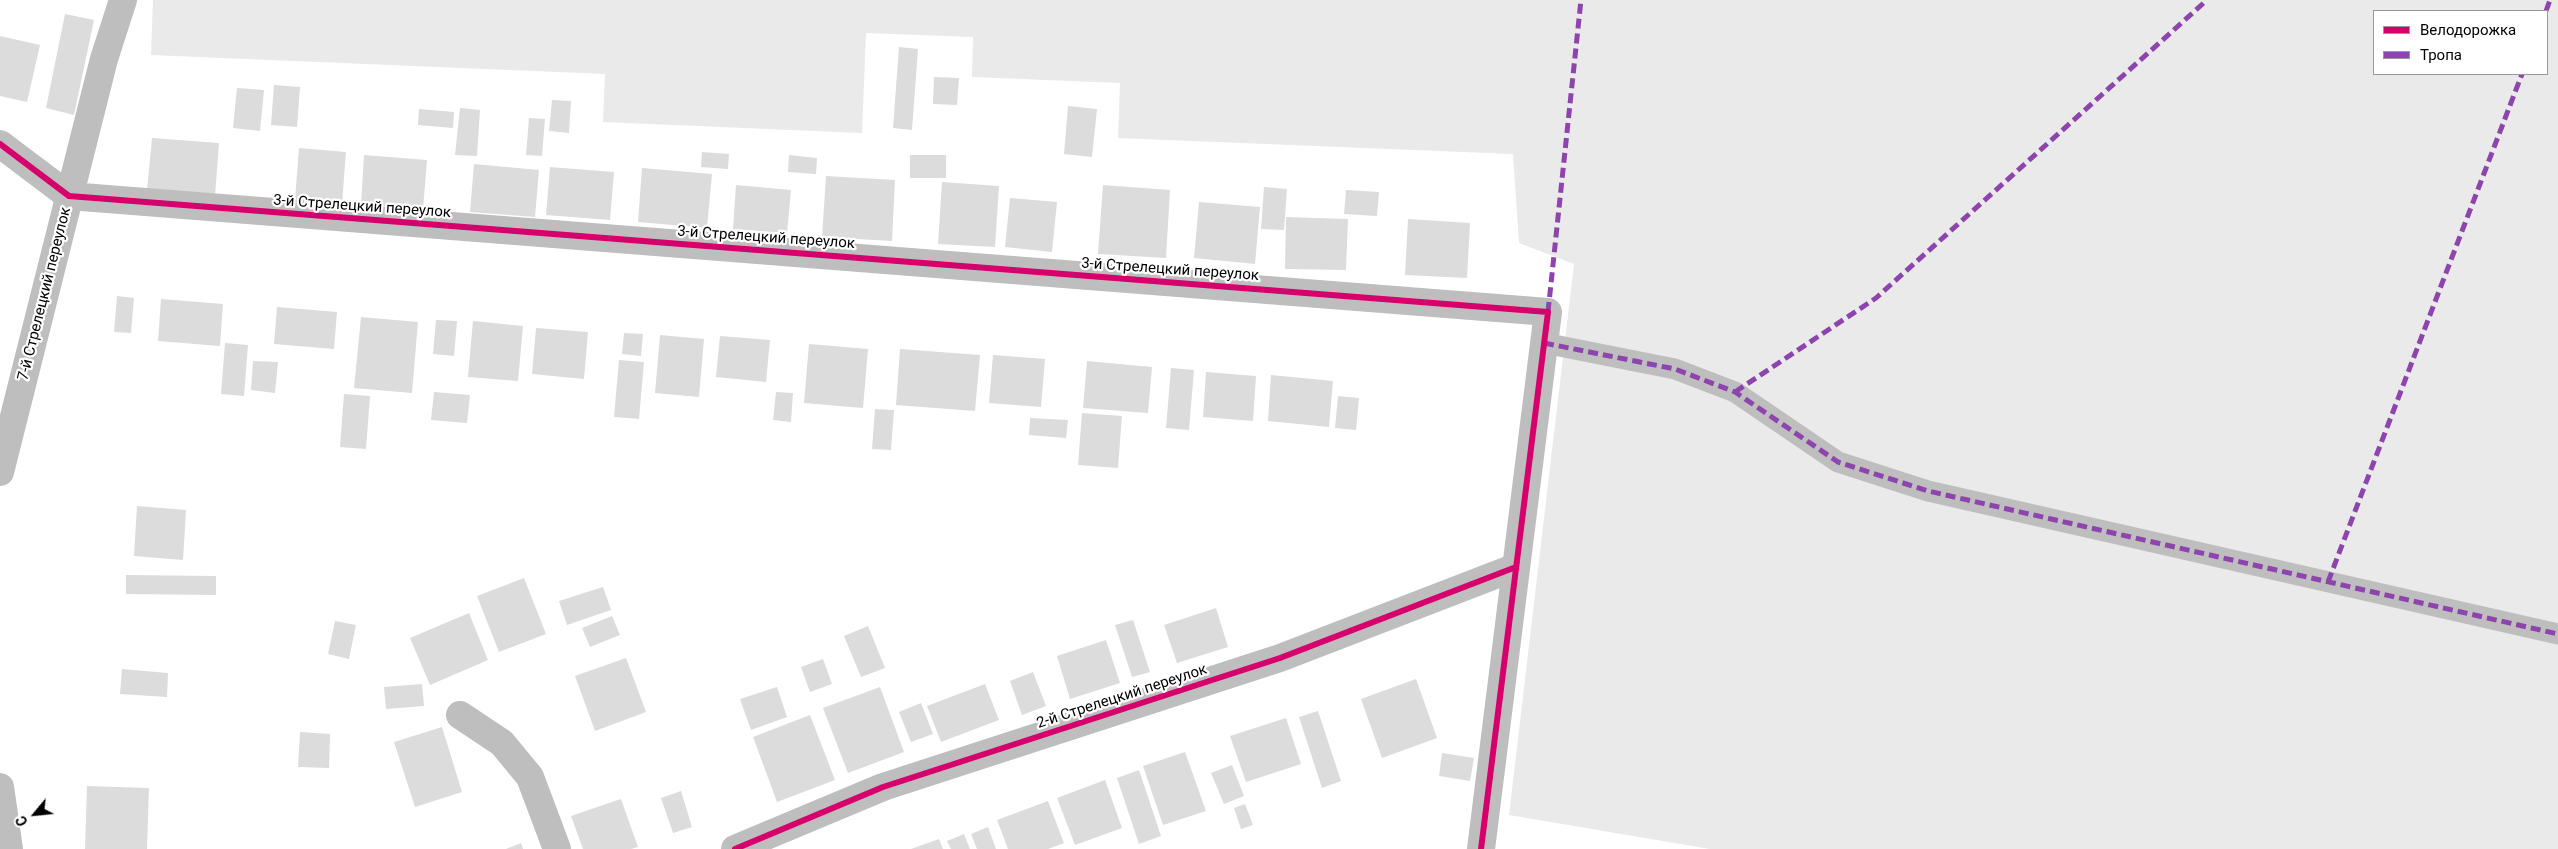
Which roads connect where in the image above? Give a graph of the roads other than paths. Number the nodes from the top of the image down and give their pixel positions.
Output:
1 (123, 0) edge
2 (0, 144) edge
3 (69, 196) junction
4 (1544, 343) junction
5 (0, 472) edge
6 (1516, 567) junction
7 (2558, 634) edge
8 (460, 715) dead end
9 (0, 787) edge
10 (9, 849) edge
11 (557, 849) edge
12 (735, 849) edge
13 (1481, 849) edge

1 - 3 street, 7-й Стрелецкий переулок
2 - 3 street
3 - 4 street, 3-й Стрелецкий переулок
3 - 5 street, 7-й Стрелецкий переулок
4 - 6 street
4 - 7 lane
6 - 12 street, 2-й Стрелецкий переулок
6 - 13 street
8 - 11 street
9 - 10 street

